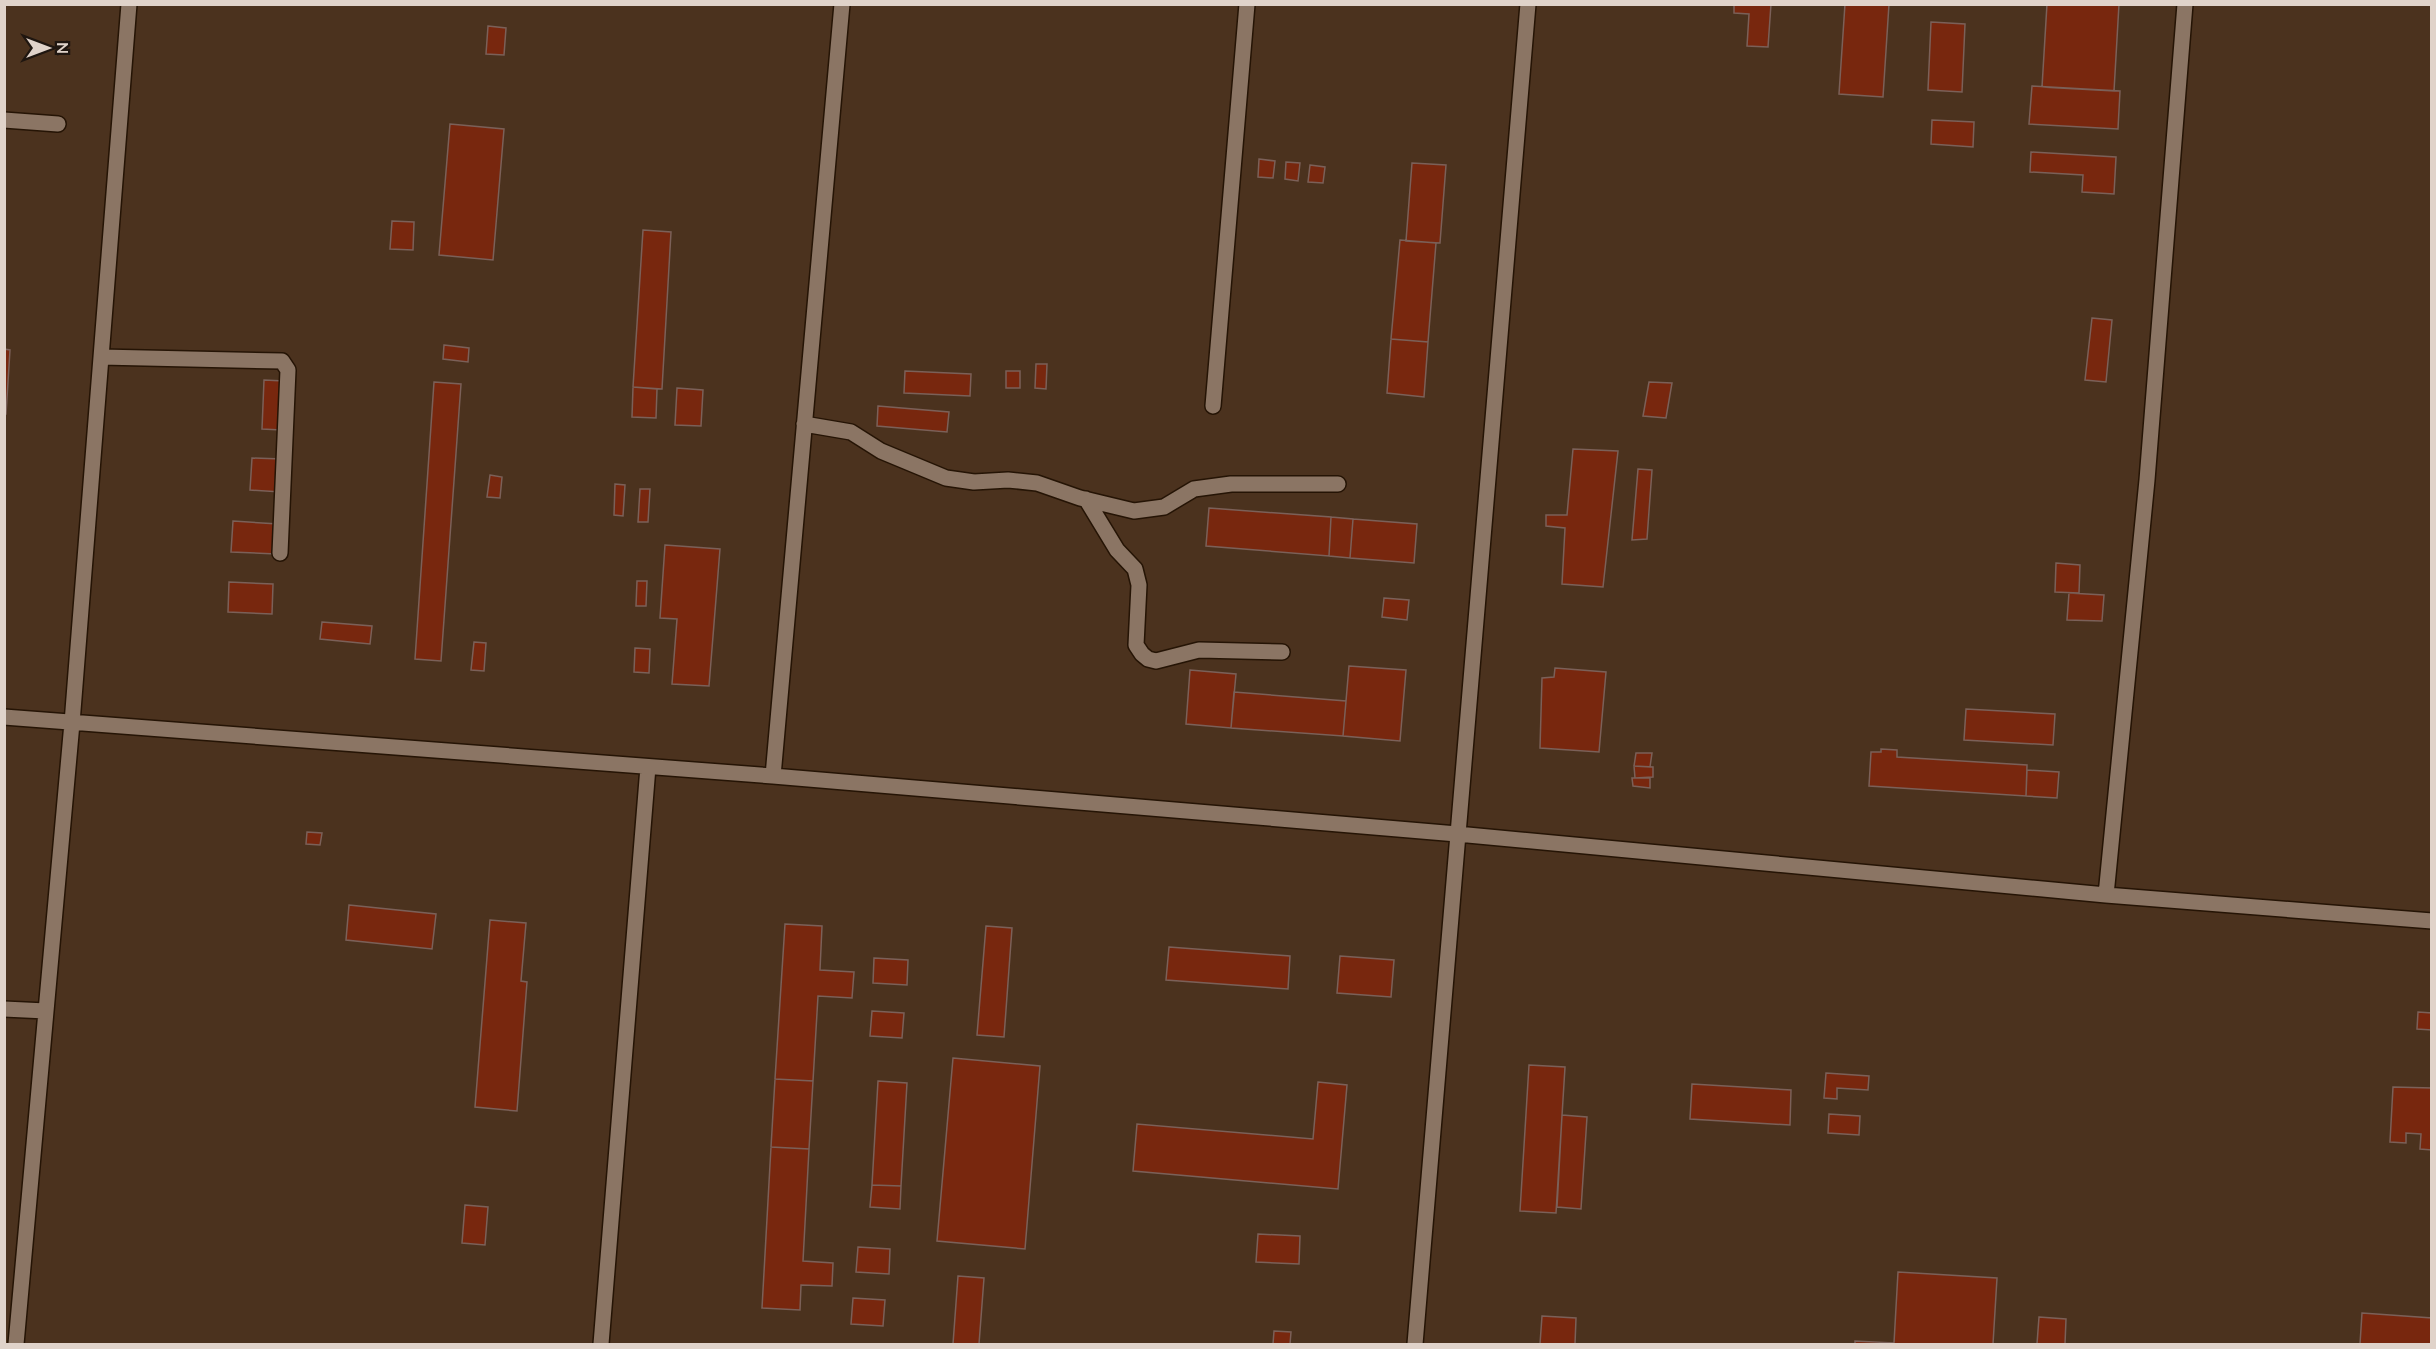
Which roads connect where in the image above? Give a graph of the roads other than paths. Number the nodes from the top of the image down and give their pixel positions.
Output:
1 (129, 4) edge
2 (842, 4) edge
3 (1247, 4) edge
4 (1527, 4) edge
5 (2184, 4) edge
6 (4, 120) edge
7 (58, 124) dead end
8 (102, 357) junction
9 (1213, 406) dead end
10 (804, 424) junction
11 (1338, 484) dead end
12 (1086, 500) junction
13 (280, 553) dead end
14 (1282, 652) dead end
15 (4, 717) edge
16 (72, 723) junction
17 (648, 767) junction
18 (773, 776) junction
19 (1457, 834) junction
20 (2106, 895) junction
21 (2432, 921) edge
22 (4, 1009) edge
23 (46, 1011) junction
24 (16, 1344) edge
25 (601, 1344) edge
26 (1415, 1344) edge

1 - 8 lane
2 - 10 lane
3 - 9 lane
4 - 19 lane
5 - 20 lane
6 - 7 lane
8 - 13 lane
8 - 16 lane
10 - 12 lane
10 - 18 lane
11 - 12 lane
12 - 14 lane
15 - 16 lane
16 - 17 lane
16 - 23 lane
17 - 18 lane
17 - 25 lane
18 - 19 lane
19 - 20 lane
19 - 26 lane
20 - 21 lane
22 - 23 lane
23 - 24 lane

